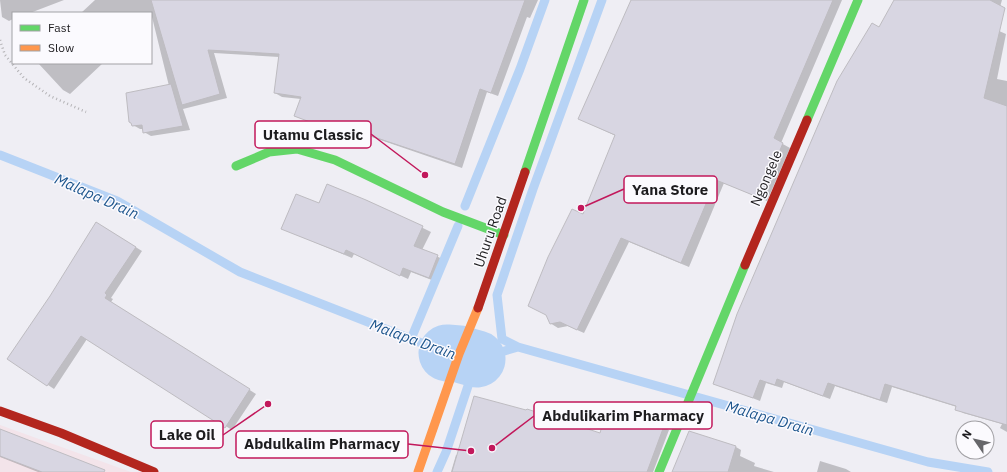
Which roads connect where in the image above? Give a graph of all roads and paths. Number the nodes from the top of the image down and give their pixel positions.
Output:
1 (584, 0) edge
2 (858, 0) edge
3 (0, 40) edge
4 (12, 63) edge
5 (12, 64) edge
6 (86, 112) dead end
7 (236, 166) dead end
8 (504, 235) junction
9 (0, 411) edge
10 (154, 472) edge
11 (418, 472) edge
12 (659, 472) edge

1 - 8 street, Uhuru Road
2 - 12 street, Ngongele
3 - 4 path
5 - 6 path
7 - 8 street
8 - 11 street, Uhuru Road
9 - 10 street

